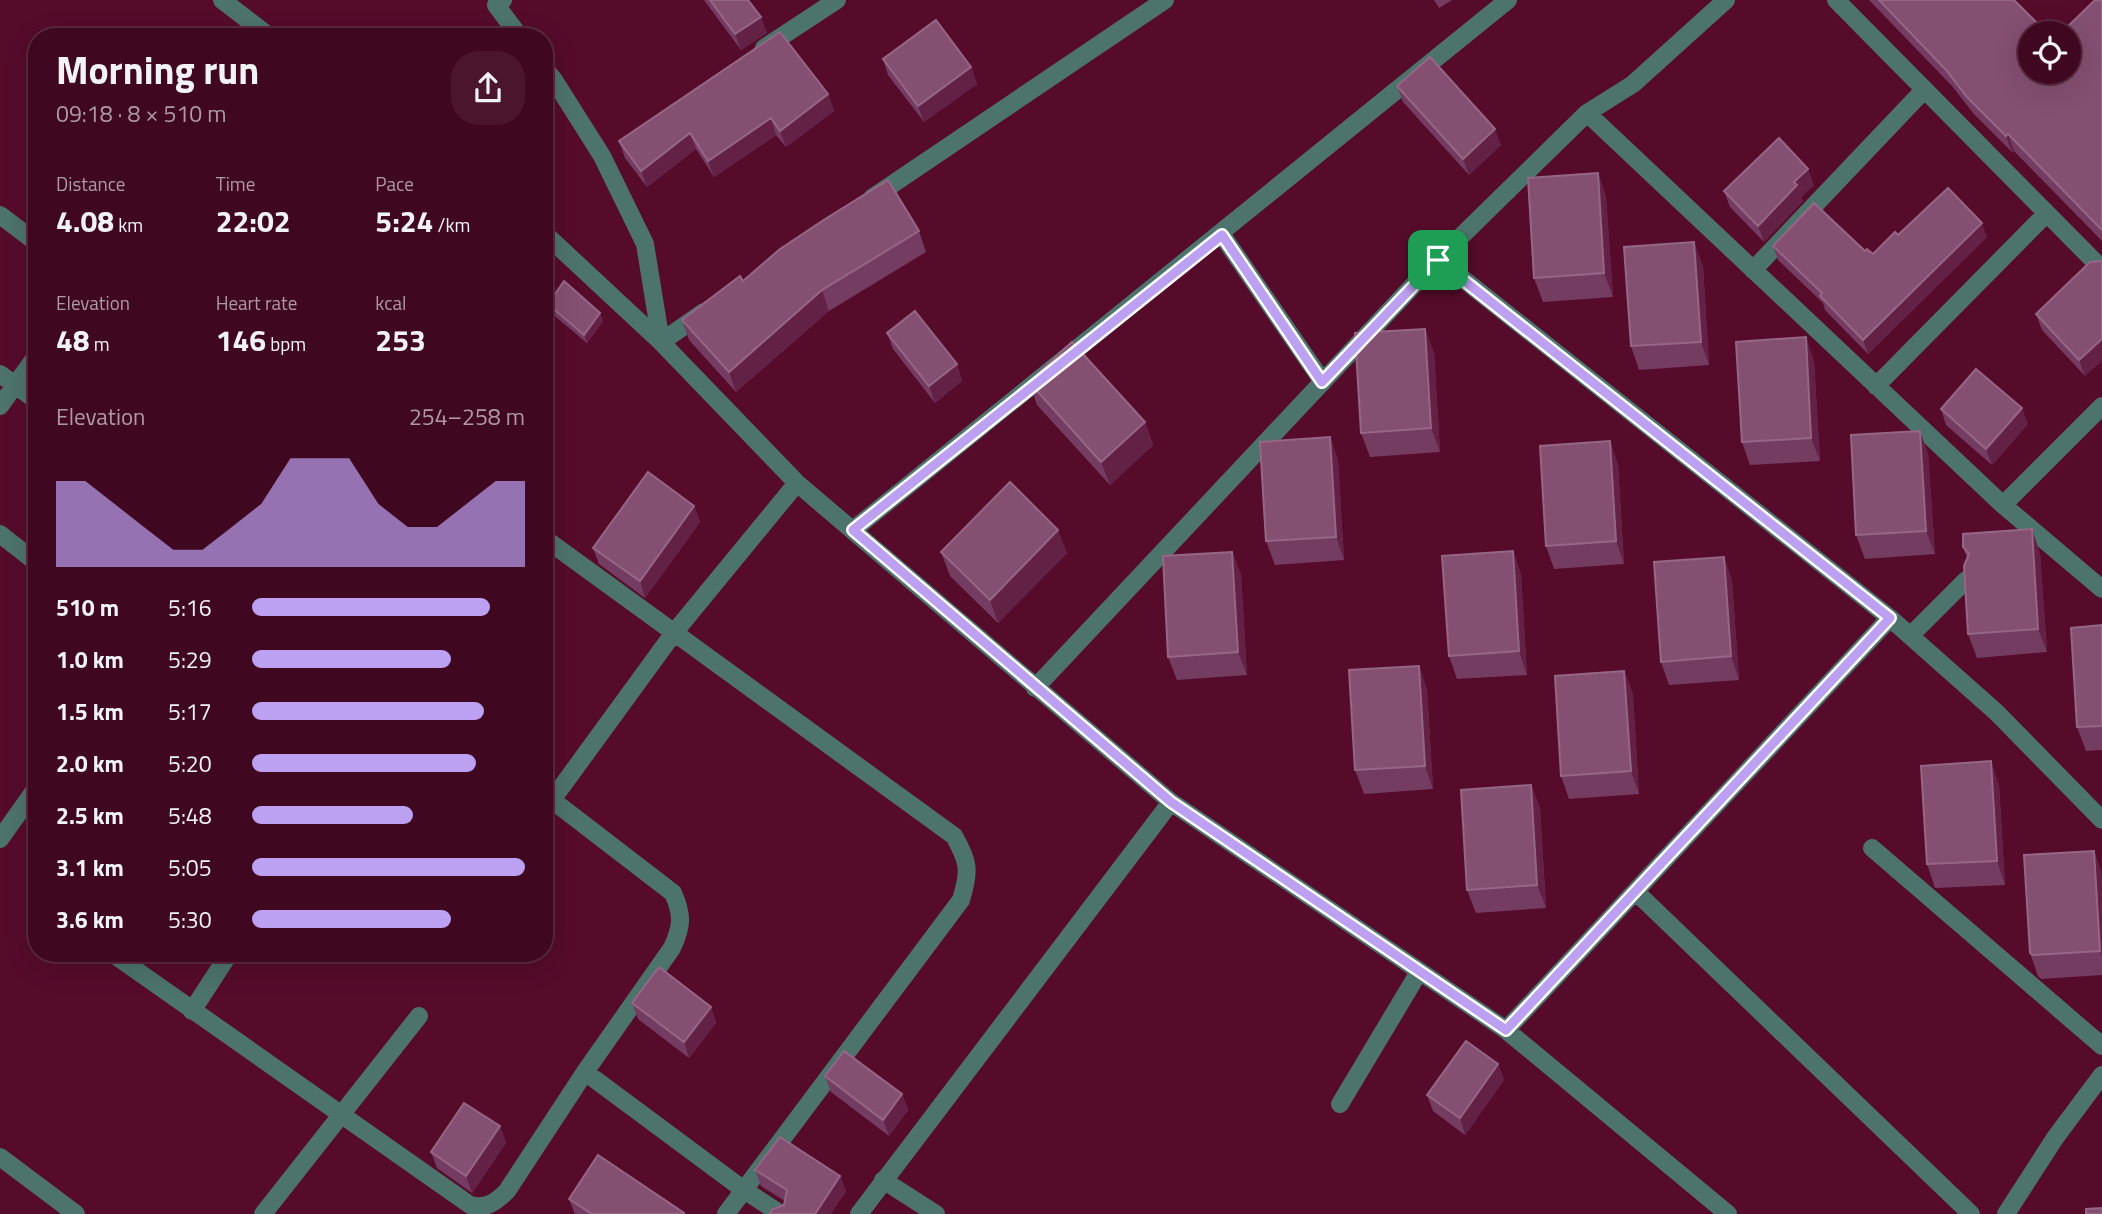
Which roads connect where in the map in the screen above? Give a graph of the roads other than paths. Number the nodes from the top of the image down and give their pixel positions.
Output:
1 (222, 0) edge
2 (837, 0) edge
3 (1165, 0) edge
4 (1508, 0) edge
5 (1726, 0) edge
6 (1836, 0) edge
7 (497, 2) edge
8 (258, 28) edge
9 (514, 28) edge
10 (747, 59) edge
11 (553, 85) edge
12 (1924, 90) junction
13 (1587, 113) junction
14 (856, 210) edge
15 (2046, 214) junction
16 (0, 215) edge
17 (1222, 235) junction
18 (28, 236) edge
19 (553, 241) edge
20 (1438, 260) junction
21 (2102, 269) edge
22 (1753, 270) junction
23 (719, 303) edge
24 (662, 342) junction
25 (28, 368) edge
26 (0, 374) edge
27 (1322, 382) junction
28 (15, 386) junction
29 (1877, 386) junction
30 (28, 395) edge
31 (0, 405) edge
32 (2102, 406) edge
33 (797, 483) junction
34 (2003, 505) junction
35 (853, 530) junction
36 (0, 534) edge
37 (553, 545) edge
38 (28, 556) edge
39 (1966, 580) edge
40 (2102, 589) edge
41 (1890, 618) junction
42 (673, 634) junction
43 (1910, 635) junction
44 (1035, 688) junction
45 (553, 790) edge
46 (28, 800) edge
47 (553, 801) edge
48 (1171, 802) junction
49 (2102, 820) edge
50 (0, 839) edge
51 (1872, 848) dead end
52 (1636, 892) junction
53 (124, 962) edge
54 (224, 962) edge
55 (1419, 972) junction
56 (192, 1011) junction
57 (419, 1016) dead end
58 (1506, 1030) junction
59 (2102, 1046) edge
60 (585, 1072) junction
61 (2102, 1075) edge
62 (1340, 1104) dead end
63 (343, 1116) junction
64 (0, 1157) edge
65 (883, 1180) junction
66 (744, 1191) junction
67 (76, 1214) edge
68 (263, 1214) edge
69 (726, 1214) edge
70 (781, 1214) edge
71 (859, 1214) edge
72 (936, 1214) edge
73 (1728, 1214) edge
74 (1971, 1214) edge
75 (2006, 1214) edge

1 - 8 street
2 - 10 street
3 - 14 street
4 - 17 street
5 - 13 street
6 - 12 street
7 - 9 street
11 - 24 street
12 - 15 street
12 - 22 street
13 - 20 street
13 - 22 street
15 - 21 street
15 - 29 street
16 - 18 street
17 - 27 street
17 - 35 street
19 - 24 street
20 - 27 street
20 - 41 street
22 - 29 street
23 - 24 street
24 - 33 street
25 - 28 street
26 - 28 street
27 - 44 street
28 - 30 street
28 - 31 street
29 - 34 street
32 - 34 street
33 - 35 street
33 - 42 street
34 - 40 street
35 - 44 street
36 - 38 street
37 - 42 street
39 - 43 street
41 - 43 street
41 - 52 street
42 - 45 street
42 - 66 street
43 - 49 street
44 - 48 street
46 - 50 street
47 - 60 street
48 - 55 street
48 - 65 street
51 - 59 street
52 - 58 street
52 - 74 street
53 - 56 street
54 - 56 street
55 - 58 street
55 - 62 street
56 - 63 street
57 - 63 street
58 - 73 street
60 - 63 street
60 - 66 street
61 - 75 street
63 - 68 street
64 - 67 street
65 - 71 street
65 - 72 street
66 - 69 street
66 - 70 street

